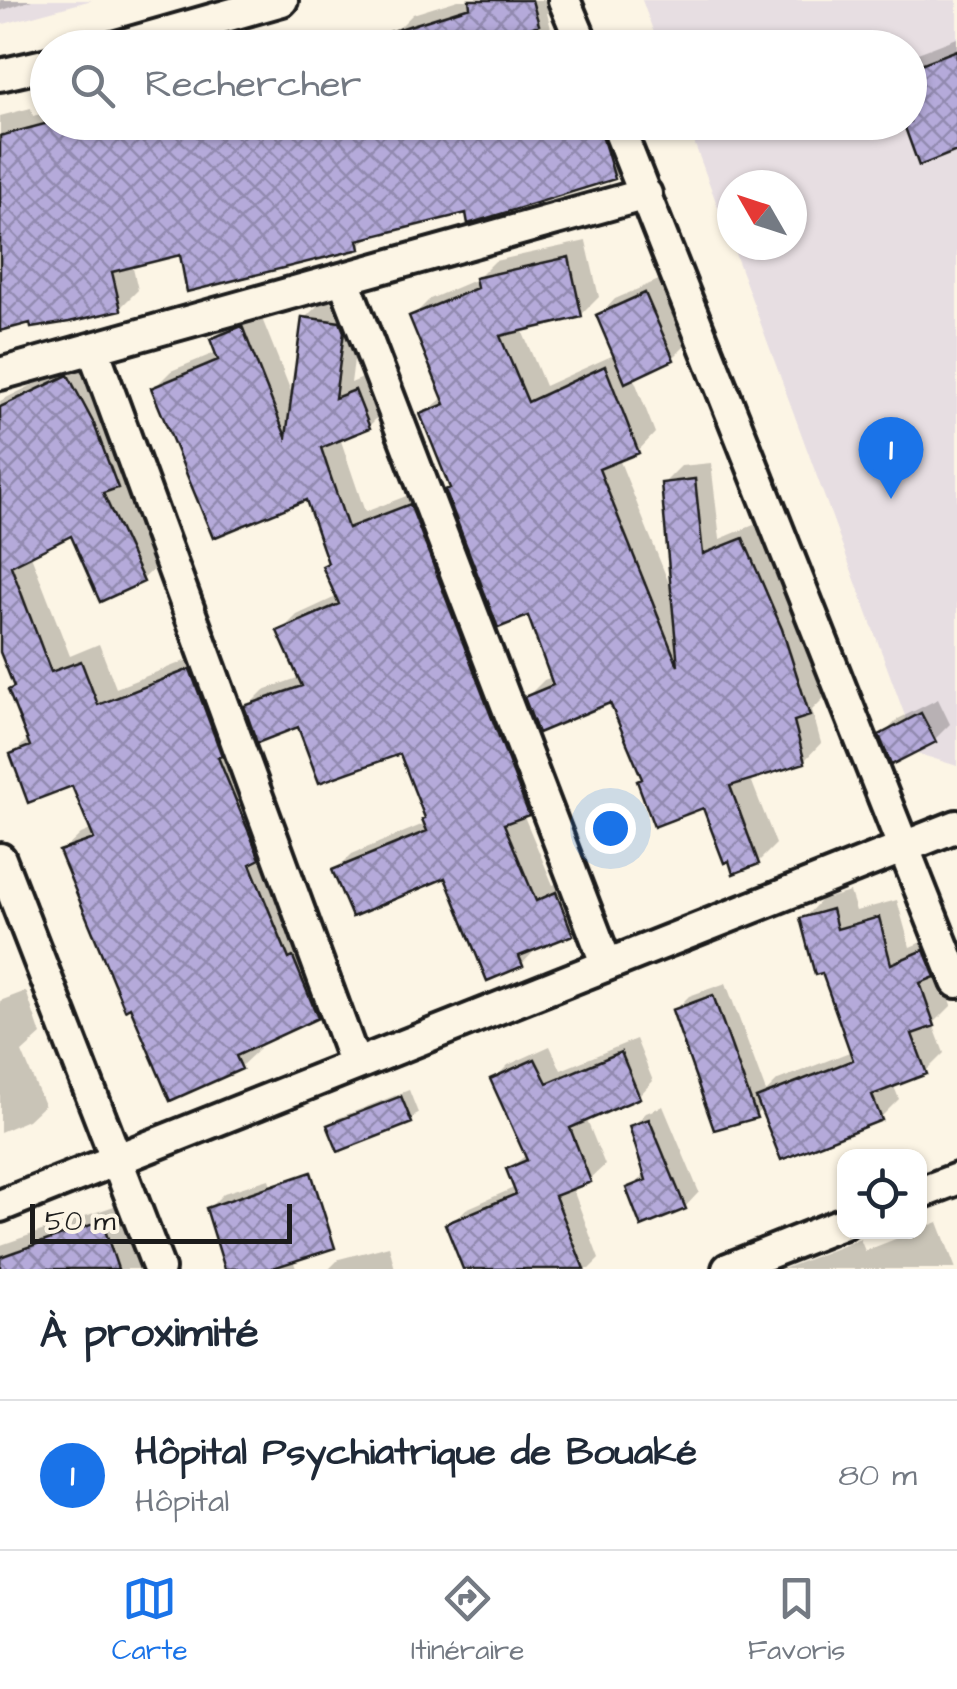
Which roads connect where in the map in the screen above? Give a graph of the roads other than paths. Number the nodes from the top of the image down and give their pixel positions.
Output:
1 (282, 0) edge
2 (564, 0) edge
3 (176, 30) edge
4 (576, 30) edge
5 (30, 68) edge
6 (0, 76) edge
7 (624, 140) edge
8 (646, 194) junction
9 (344, 280) junction
10 (93, 349) junction
11 (0, 374) edge
12 (957, 826) edge
13 (904, 846) junction
14 (0, 860) edge
15 (8, 904) edge
16 (606, 963) junction
17 (957, 982) edge
18 (355, 1064) junction
19 (116, 1158) junction
20 (957, 1178) edge
21 (927, 1191) edge
22 (0, 1206) edge
23 (837, 1226) edge
24 (159, 1269) edge
25 (728, 1269) edge

1 - 3 street
2 - 4 street
5 - 6 street
7 - 8 street
8 - 9 street
8 - 13 street
9 - 10 street
9 - 16 street
10 - 11 street
10 - 18 street
12 - 13 street
13 - 16 street
13 - 17 street
14 - 15 street
15 - 19 street
16 - 18 street
18 - 19 street
19 - 22 street
19 - 24 street
20 - 21 street
23 - 25 street

